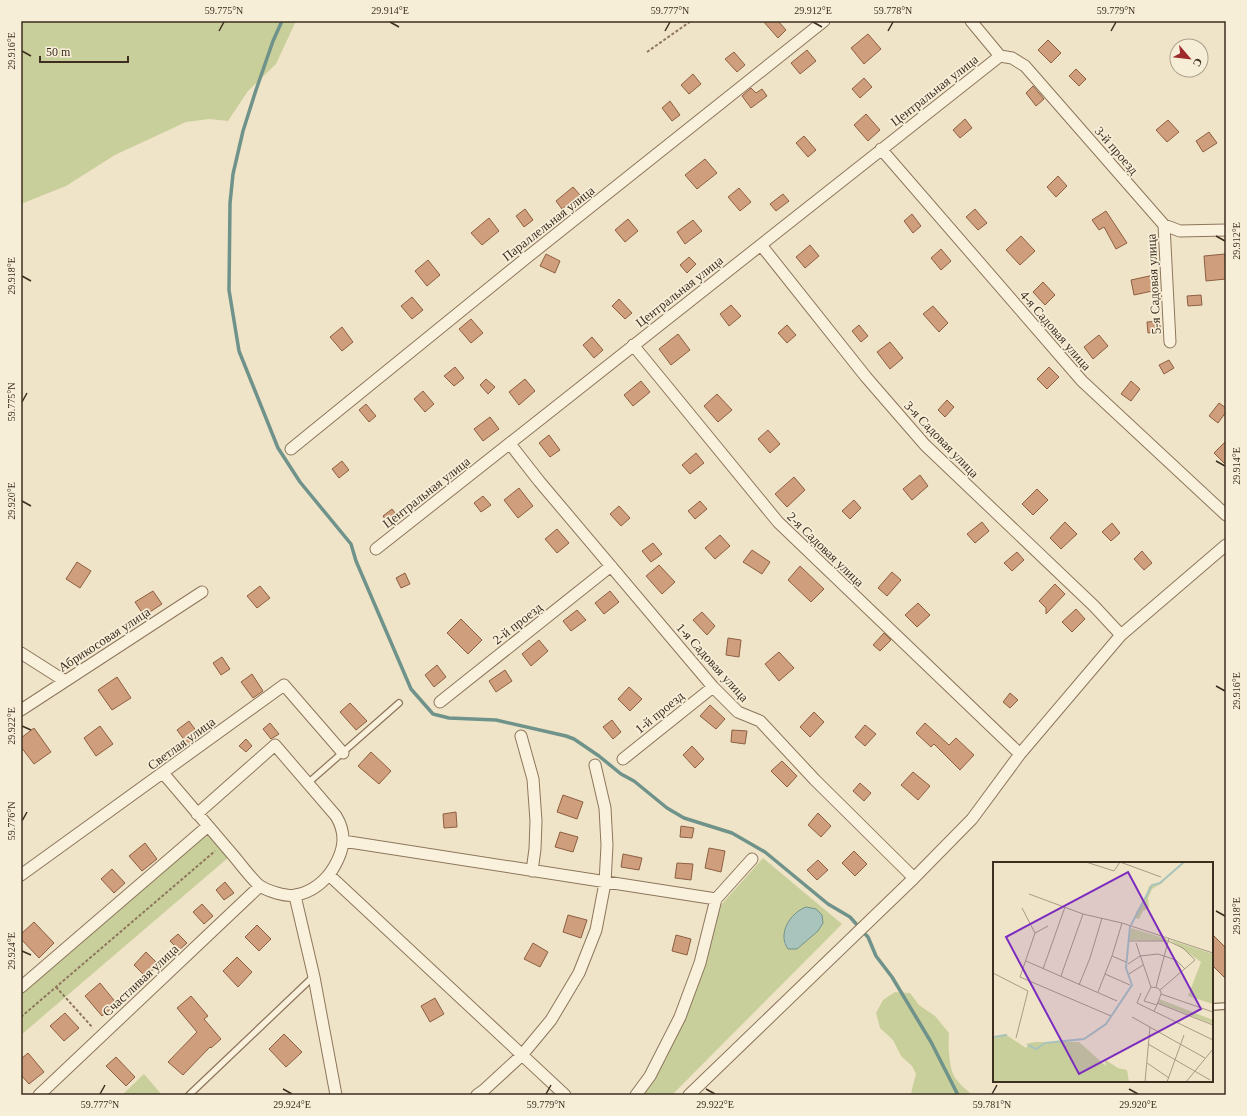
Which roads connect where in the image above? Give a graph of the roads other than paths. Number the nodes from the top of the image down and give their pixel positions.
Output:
1 (824, 21) edge
2 (971, 21) edge
3 (1000, 56) junction
4 (881, 149) junction
5 (1164, 225) junction
6 (1226, 230) edge
7 (760, 244) junction
8 (1170, 342) dead end
9 (633, 345) junction
10 (510, 444) junction
11 (291, 449) dead end
12 (1226, 515) edge
13 (1226, 545) edge
14 (376, 549) dead end
15 (611, 566) junction
16 (202, 592) dead end
17 (1121, 635) junction
18 (21, 653) edge
19 (65, 681) junction
20 (713, 687) junction
21 (440, 702) dead end
22 (399, 703) dead end
23 (21, 710) edge
24 (521, 736) dead end
25 (342, 752) junction
26 (1020, 754) junction
27 (623, 759) dead end
28 (595, 765) dead end
29 (162, 773) junction
30 (308, 784) junction
31 (198, 814) junction
32 (208, 826) junction
33 (343, 841) junction
34 (752, 859) dead end
35 (532, 871) junction
36 (21, 875) edge
37 (329, 875) junction
38 (914, 878) junction
39 (606, 883) junction
40 (260, 886) junction
41 (295, 896) junction
42 (716, 899) junction
43 (314, 977) junction
44 (21, 987) edge
45 (1226, 1006) edge
46 (1213, 1007) edge
47 (522, 1055) junction
48 (39, 1095) edge
49 (189, 1095) edge
50 (336, 1095) edge
51 (477, 1095) edge
52 (565, 1095) edge
53 (636, 1095) edge
54 (689, 1095) edge

1 - 11 street, Параллельная улица
2 - 3 street
3 - 4 street, Центральная улица
3 - 5 street, 3-й проезд
4 - 7 street, Центральная улица
4 - 12 street, 4-я Садовая улица
5 - 6 street
5 - 8 street, 5-я Садовая улица
7 - 9 street, Центральная улица
7 - 17 street, 3-я Садовая улица
9 - 10 street, Центральная улица
9 - 26 street, 2-я Садовая улица
10 - 14 street, Центральная улица
10 - 15 street, 1-я Садовая улица
13 - 17 street
15 - 20 street, 1-я Садовая улица
15 - 21 street, 2-й проезд
16 - 19 street, Абрикосовая улица
17 - 26 street
18 - 19 street
19 - 23 street, Абрикосовая улица
20 - 27 street, 1-й проезд
20 - 38 street, 1-я Садовая улица
22 - 25 lane
24 - 35 street
25 - 29 street, Светлая улица
25 - 30 lane
26 - 38 street
28 - 39 street
29 - 31 street
29 - 36 street, Светлая улица
30 - 31 street
30 - 33 street
31 - 32 street
32 - 40 street
32 - 44 street
33 - 35 street
33 - 37 street
34 - 42 street
35 - 39 street
37 - 41 street
37 - 47 street
38 - 54 street
39 - 42 street
39 - 47 street
40 - 41 street
40 - 48 street, Счастливая улица
41 - 43 street
42 - 53 street
43 - 49 lane
43 - 50 street
45 - 46 lane
47 - 51 street
47 - 52 street

